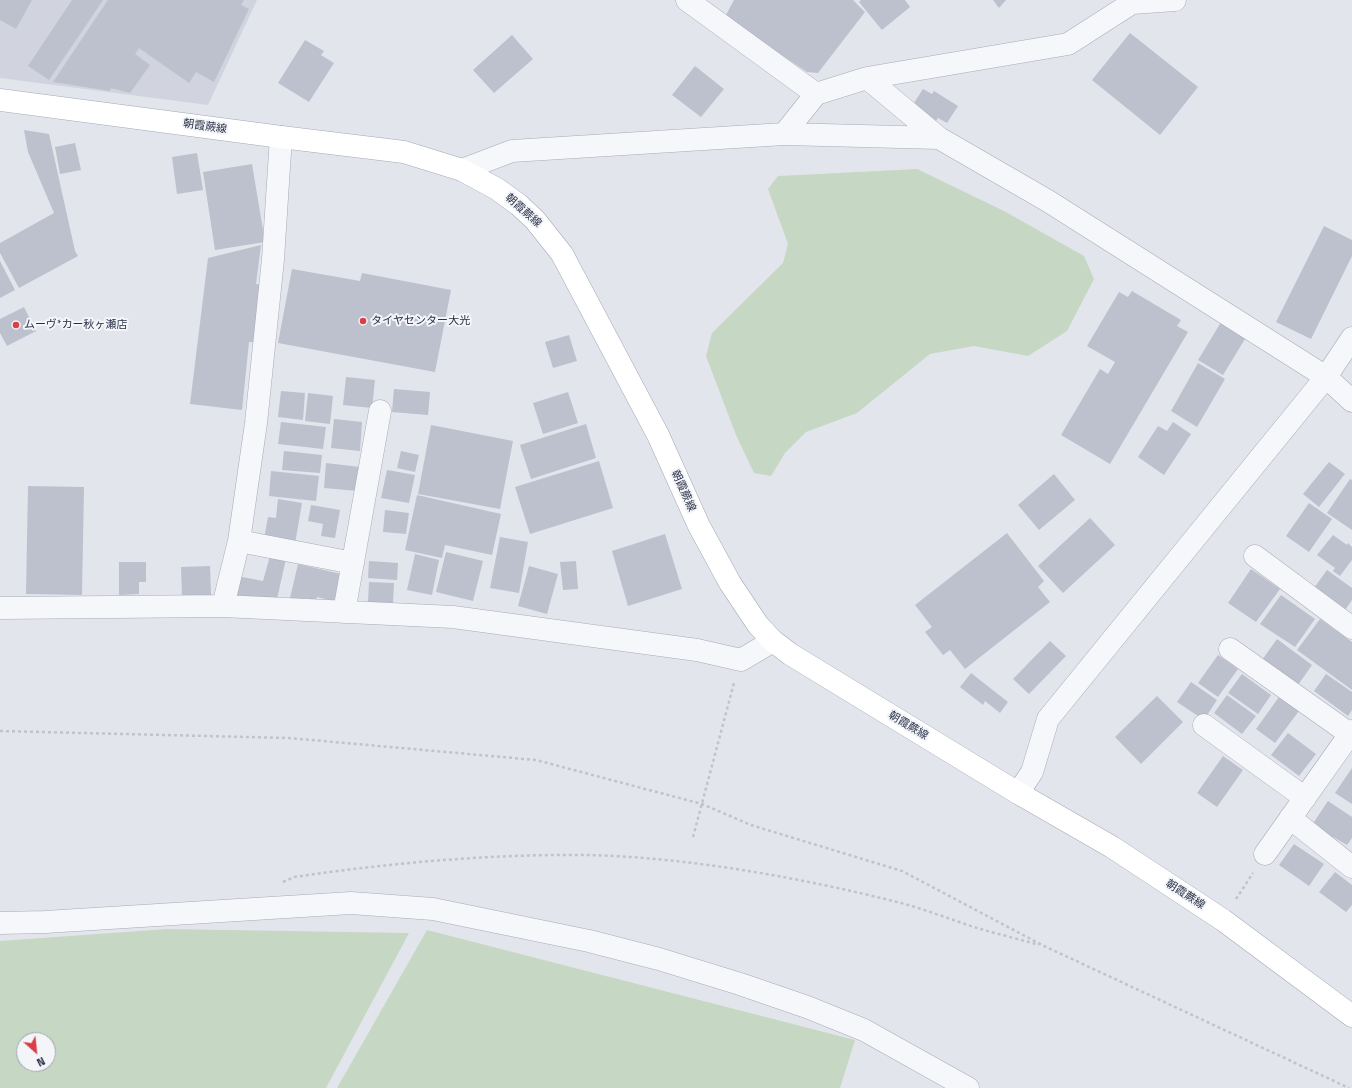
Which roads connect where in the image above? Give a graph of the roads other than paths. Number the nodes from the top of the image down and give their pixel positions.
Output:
1 (686, 0) edge
2 (1176, 0) edge
3 (1134, 2) edge
4 (867, 78) junction
5 (816, 94) junction
6 (0, 100) edge
7 (784, 134) junction
8 (280, 137) junction
9 (939, 138) junction
10 (462, 170) junction
11 (1352, 338) edge
12 (1326, 378) junction
13 (1352, 402) edge
14 (380, 411) dead end
15 (239, 541) junction
16 (1256, 556) dead end
17 (353, 563) junction
18 (223, 606) junction
19 (0, 608) edge
20 (344, 612) junction
21 (1352, 628) edge
22 (773, 641) junction
23 (1230, 649) dead end
24 (1204, 725) dead end
25 (1351, 733) edge
26 (1018, 793) junction
27 (1305, 798) junction
28 (1290, 818) junction
29 (1265, 854) road end
30 (1352, 867) edge
31 (0, 923) edge
32 (1352, 1016) edge
33 (968, 1088) edge

1 - 5 street
2 - 3 street
3 - 4 street
4 - 5 street
4 - 9 street
5 - 7 street
6 - 8 main road, 朝霞蕨線
7 - 9 street
7 - 10 street
8 - 10 main road, 朝霞蕨線
8 - 15 street
9 - 12 street
10 - 22 main road, 朝霞蕨線
11 - 12 street
12 - 13 street
12 - 26 street
14 - 17 street
15 - 17 street
15 - 18 street
16 - 21 street
17 - 20 street
18 - 19 street
18 - 20 street
20 - 22 street
22 - 26 main road, 朝霞蕨線
23 - 25 street
24 - 27 street
25 - 27 street
26 - 32 main road, 朝霞蕨線
27 - 28 street
28 - 29 street
28 - 30 street
31 - 33 street

